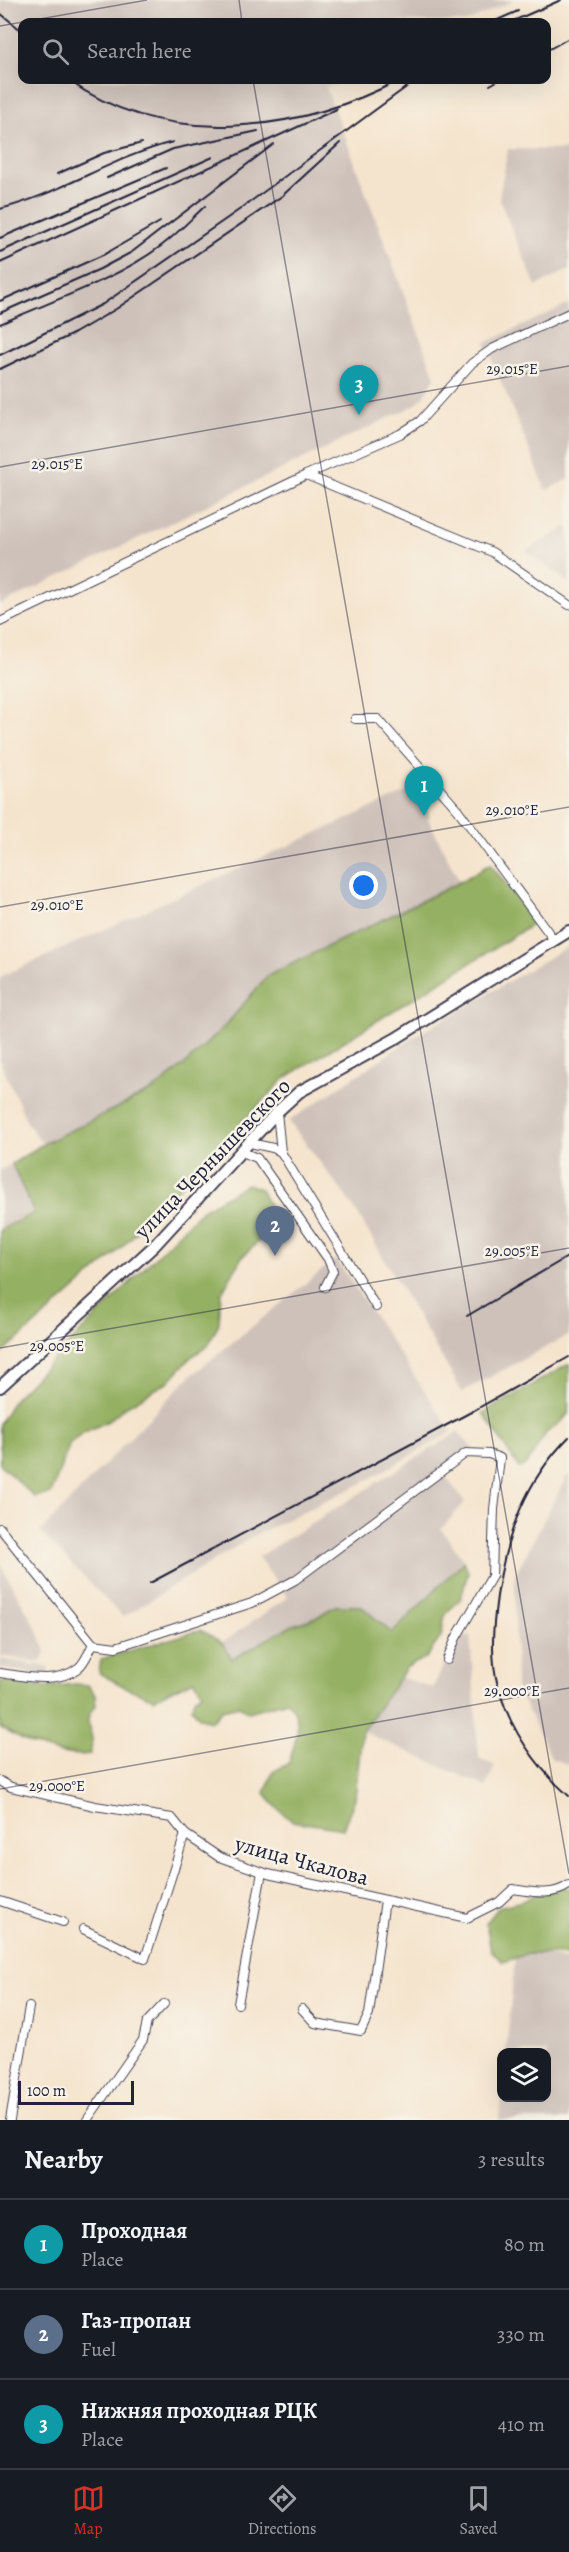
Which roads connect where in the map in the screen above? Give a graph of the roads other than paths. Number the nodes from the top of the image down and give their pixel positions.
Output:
1 (569, 313) edge
2 (306, 475) junction
3 (569, 605) edge
4 (0, 622) edge
5 (355, 719) dead end
6 (569, 931) edge
7 (554, 940) junction
8 (277, 1112) junction
9 (246, 1148) junction
10 (281, 1152) junction
11 (325, 1287) dead end
12 (376, 1306) dead end
13 (0, 1388) edge
14 (0, 1528) edge
15 (93, 1644) junction
16 (447, 1660) dead end
17 (0, 1672) edge
18 (0, 1783) edge
19 (185, 1834) junction
20 (262, 1872) junction
21 (569, 1885) edge
22 (385, 1900) junction
23 (0, 1901) edge
24 (63, 1922) dead end
25 (83, 1929) dead end
26 (164, 2004) dead end
27 (238, 2004) dead end
28 (29, 2007) dead end
29 (302, 2009) dead end
30 (10, 2120) edge
31 (87, 2120) edge

1 - 2 street
2 - 3 street
2 - 4 street
5 - 7 street
6 - 7 main road, улица Чернышевского
7 - 8 main road, улица Чернышевского
8 - 9 main road, улица Чернышевского
8 - 10 street
9 - 10 street
9 - 11 street
9 - 13 main road, улица Чернышевского
10 - 12 street
14 - 15 street
15 - 16 street
15 - 17 street
18 - 19 street, улица Чкалова
19 - 20 street, улица Чкалова
19 - 25 street
20 - 22 street, улица Чкалова
20 - 27 street
21 - 22 street, улица Чкалова
22 - 29 street
23 - 24 street
26 - 31 street
28 - 30 street

